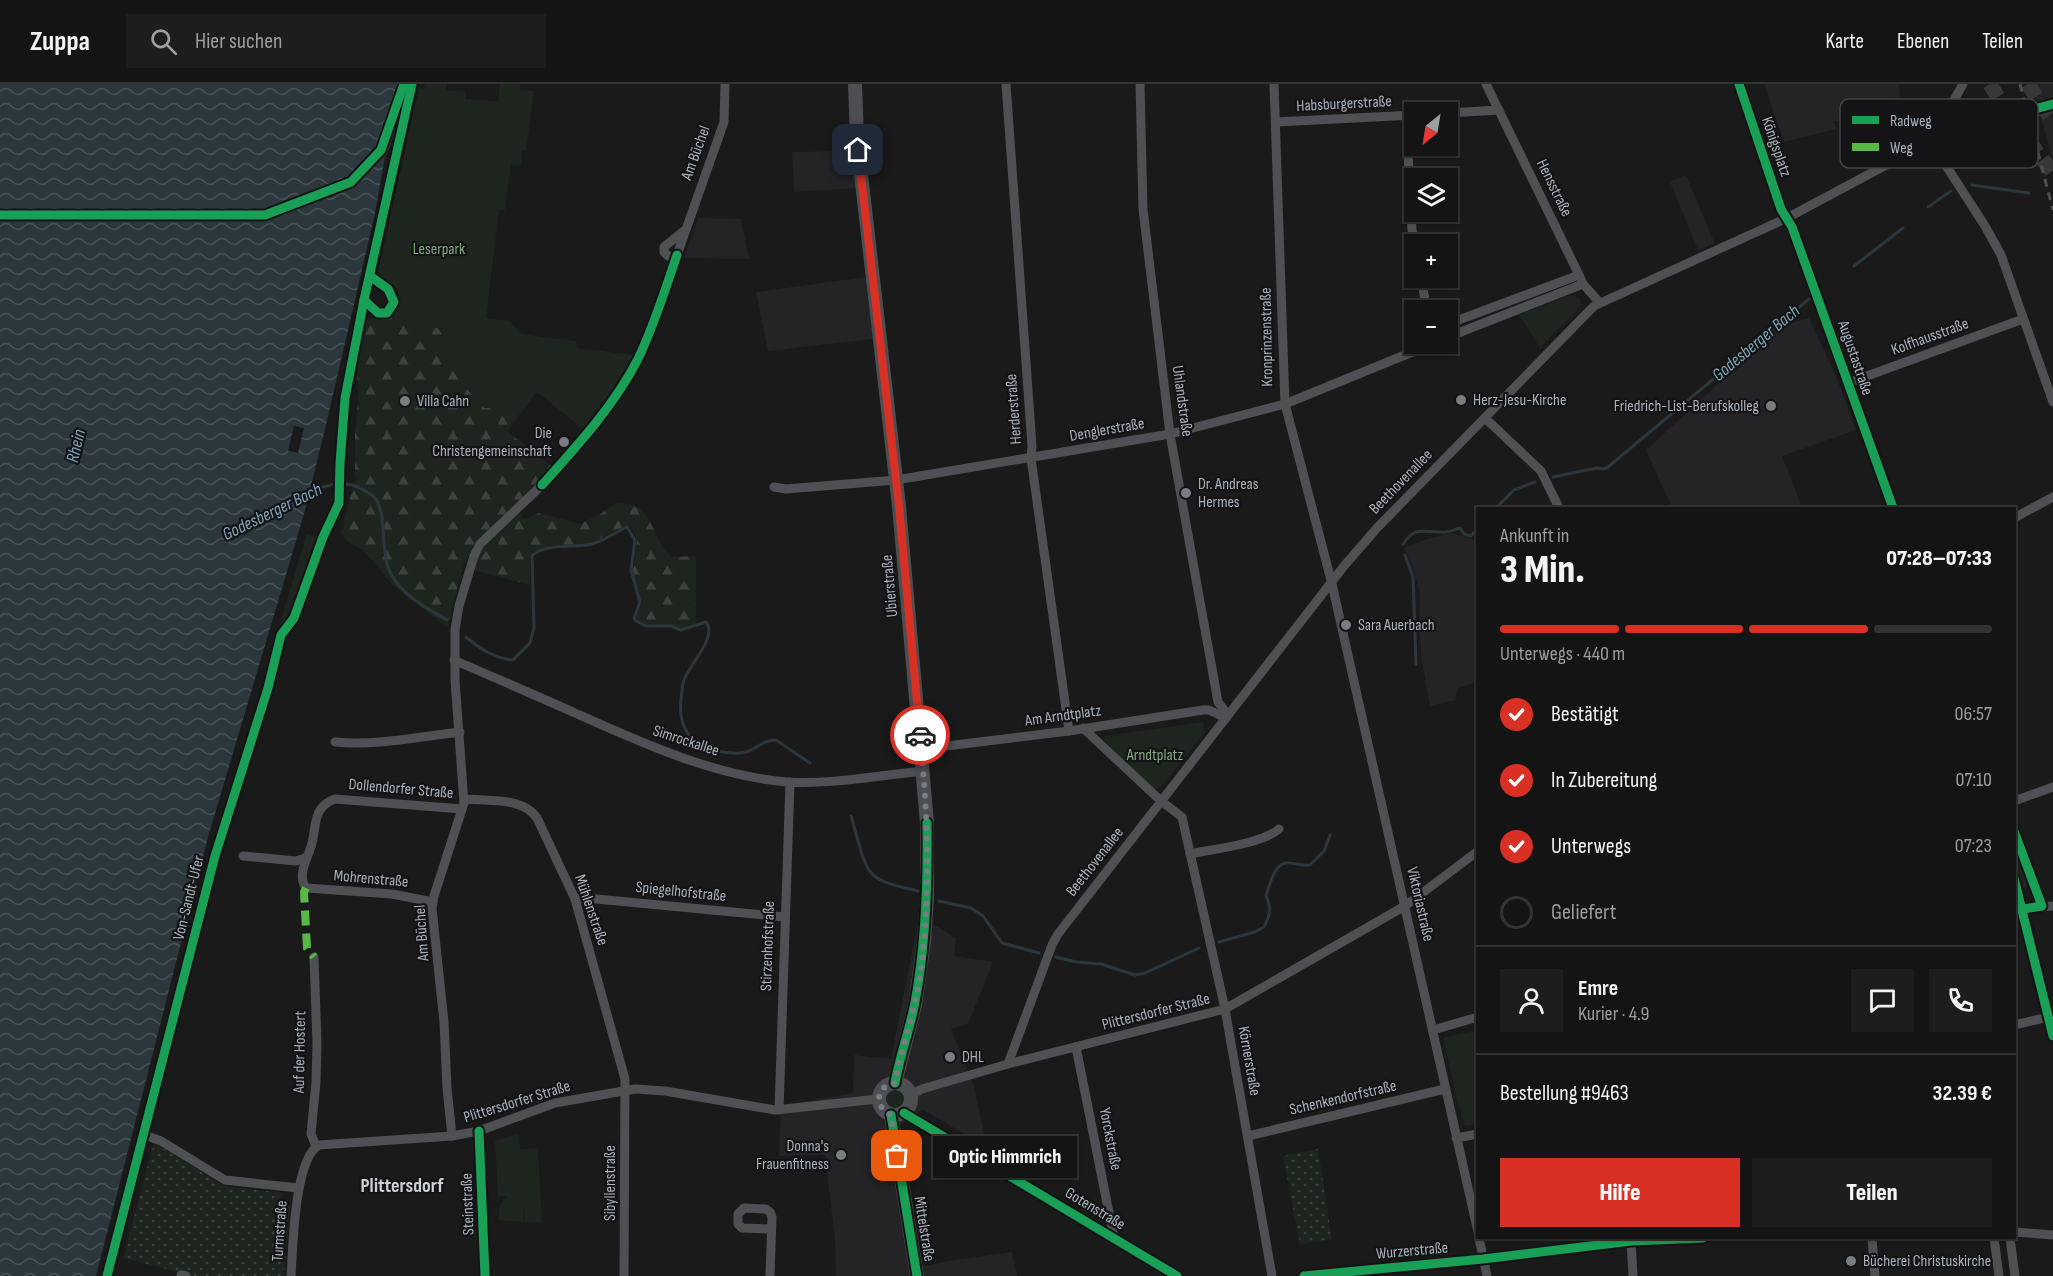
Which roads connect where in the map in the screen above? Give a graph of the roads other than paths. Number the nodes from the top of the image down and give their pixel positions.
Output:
1 (405, 84) edge
2 (725, 84) edge
3 (855, 84) edge
4 (1006, 84) edge
5 (1140, 84) edge
6 (1274, 84) edge
7 (1486, 84) edge
8 (1739, 84) edge
9 (1963, 84) edge
10 (1954, 99) edge
11 (2053, 104) edge
12 (2038, 108) edge
13 (1499, 110) junction
14 (1458, 112) edge
15 (1404, 115) edge
16 (1275, 122) junction
17 (381, 150) dead end
18 (1411, 156) edge
19 (1881, 168) edge
20 (1948, 168) edge
21 (1787, 218) junction
22 (685, 231) dead end
23 (1413, 234) edge
24 (1581, 279) junction
25 (1599, 302) junction
26 (1500, 303) junction
27 (1505, 315) junction
28 (2023, 319) junction
29 (1458, 320) edge
30 (1458, 334) edge
31 (1408, 354) edge
32 (1848, 383) junction
33 (2053, 402) edge
34 (1285, 404) junction
35 (1485, 418) junction
36 (1170, 434) junction
37 (1031, 458) junction
38 (896, 480) junction
39 (542, 485) dead end
40 (774, 487) dead end
41 (2053, 497) edge
42 (1559, 507) edge
43 (1893, 507) edge
44 (2016, 517) edge
45 (1332, 584) junction
46 (454, 660) junction
47 (1218, 702) junction
48 (1209, 710) junction
49 (1227, 716) junction
50 (1083, 728) junction
51 (1068, 731) junction
52 (459, 732) junction
53 (335, 742) dead end
54 (922, 749) junction
55 (923, 771) junction
56 (789, 782) junction
57 (2053, 787) edge
58 (465, 799) junction
59 (2016, 800) edge
60 (1161, 801) junction
61 (462, 809) junction
62 (1279, 829) dead end
63 (2016, 836) edge
64 (1476, 853) edge
65 (1190, 854) junction
66 (243, 856) dead end
67 (305, 858) junction
68 (306, 888) joint
69 (2016, 890) edge
70 (575, 899) junction
71 (433, 902) junction
72 (1405, 906) junction
73 (2042, 906) junction
74 (2053, 906) edge
75 (2019, 909) edge
76 (784, 917) junction
77 (314, 957) dead end
78 (1225, 1009) junction
79 (2049, 1017) junction
80 (1476, 1018) edge
81 (2016, 1025) edge
82 (1433, 1030) junction
83 (2053, 1036) edge
84 (1076, 1047) junction
85 (1008, 1064) junction
86 (895, 1083) junction
87 (1445, 1089) junction
88 (625, 1090) junction
89 (911, 1095) junction
90 (878, 1099) junction
91 (779, 1110) junction
92 (897, 1114) junction
93 (479, 1131) junction
94 (1476, 1134) edge
95 (145, 1135) dead end
96 (452, 1136) junction
97 (1248, 1136) junction
98 (1456, 1138) junction
99 (316, 1146) junction
100 (298, 1188) junction
101 (1476, 1223) edge
102 (771, 1229) dead end
103 (2053, 1229) edge
104 (2016, 1232) edge
105 (2026, 1232) junction
106 (2053, 1235) edge
107 (1114, 1238) junction
108 (1479, 1239) edge
109 (1679, 1239) edge
110 (1872, 1239) edge
111 (1994, 1239) edge
112 (2010, 1239) edge
113 (1631, 1241) junction
114 (1483, 1259) junction
115 (291, 1276) edge
116 (485, 1276) edge
117 (624, 1276) edge
118 (770, 1276) edge
119 (917, 1276) edge
120 (1178, 1276) edge
121 (1272, 1276) edge
122 (1304, 1276) edge
123 (1487, 1276) edge
124 (1633, 1276) edge
125 (1875, 1276) edge
126 (1999, 1276) edge
127 (2015, 1276) edge

1 - 17 main road
2 - 22 street, Am Büchel
3 - 38 main road, Ubierstraße
4 - 37 street, Herderstraße
5 - 36 street, Uhlandstraße
6 - 16 street, Kronprinzenstraße
7 - 13 street, Hensstraße
8 - 21 street, Königsplatz
9 - 10 street
11 - 12 street
13 - 14 street
13 - 24 street, Hensstraße
15 - 16 street, Habsburgerstraße
16 - 34 street, Kronprinzenstraße
18 - 23 street
19 - 21 street, Beethovenallee
20 - 28 street
21 - 25 street, Beethovenallee
21 - 32 street, Augustastraße
24 - 25 street, Hensstraße
24 - 26 street
24 - 27 street
25 - 35 street, Beethovenallee
26 - 27 street
26 - 29 street
27 - 30 street
28 - 32 street, Kolfhausstraße
28 - 33 street
31 - 34 street, Denglerstraße
32 - 43 street, Augustastraße
34 - 36 street, Denglerstraße
34 - 45 street, Kronprinzenstraße
35 - 42 street
35 - 45 street, Beethovenallee
36 - 37 street, Denglerstraße
36 - 47 street, Uhlandstraße
37 - 38 street, Denglerstraße
37 - 51 street, Herderstraße
38 - 40 street, Denglerstraße
38 - 54 main road, Ubierstraße
39 - 46 street, Am Büchel
41 - 44 street
45 - 49 street, Beethovenallee
45 - 72 street, Viktoriastraße
46 - 52 street, Am Büchel
46 - 56 street, Simrockallee
47 - 48 street
47 - 49 street, Uhlandstraße
48 - 49 street
48 - 50 street, Am Arndtplatz
49 - 60 street, Beethovenallee
50 - 51 street, Am Arndtplatz
50 - 60 street
51 - 54 street, Am Arndtplatz
52 - 53 street
52 - 58 street, Am Büchel
54 - 55 main road, Ubierstraße
55 - 56 street, Simrockallee
55 - 86 main road, Ubierstraße
56 - 76 street, Stirzenhofstraße
57 - 59 street
58 - 61 street, Am Büchel
58 - 70 street, Mühlenstraße
60 - 65 street, Körnerstraße
60 - 85 street, Beethovenallee
61 - 67 street, Dollendorfer Straße
61 - 71 street, Am Büchel
62 - 65 street
63 - 73 street
64 - 72 street, Plittersdorfer Straße
65 - 78 street, Körnerstraße
66 - 67 street
67 - 68 street, Dollendorfer Straße
68 - 71 street, Mohrenstraße
69 - 75 street
70 - 76 street, Spiegelhofstraße
70 - 88 street, Mühlenstraße
71 - 96 street, Am Büchel
72 - 78 street, Plittersdorfer Straße
72 - 82 street, Viktoriastraße
73 - 74 street
73 - 75 street
75 - 79 street
76 - 91 street, Stirzenhofstraße
77 - 99 street, Auf der Hostert
78 - 84 street, Plittersdorfer Straße
78 - 97 street, Körnerstraße
79 - 81 street
79 - 83 street
80 - 82 street
82 - 87 street, Viktoriastraße
84 - 85 street, Plittersdorfer Straße
84 - 107 street, Yorckstraße
85 - 89 street, Plittersdorfer Straße
86 - 89 main road
86 - 90 main road
87 - 97 street, Schenkendorfstraße
87 - 98 street, Viktoriastraße
88 - 91 street, Plittersdorfer Straße
88 - 93 street, Plittersdorfer Straße
88 - 117 street, Sibyllenstraße
89 - 92 main road
90 - 91 street, Plittersdorfer Straße
90 - 92 main road
92 - 107 street, Gotenstraße
92 - 119 main road, Mittelstraße
93 - 96 street, Plittersdorfer Straße
93 - 116 street, Steinstraße
94 - 98 street
95 - 100 street
96 - 99 street, Plittersdorfer Straße
97 - 121 street, Körnerstraße
98 - 101 street, Viktoriastraße
99 - 100 street
100 - 115 street, Turmstraße
102 - 118 street
103 - 105 street
104 - 105 street
105 - 106 street
107 - 120 street, Gotenstraße
108 - 114 street
109 - 113 street, Wurzerstraße
110 - 125 street
111 - 126 street
112 - 127 street
113 - 114 street, Wurzerstraße
113 - 124 street
114 - 122 street, Wurzerstraße
114 - 123 street

